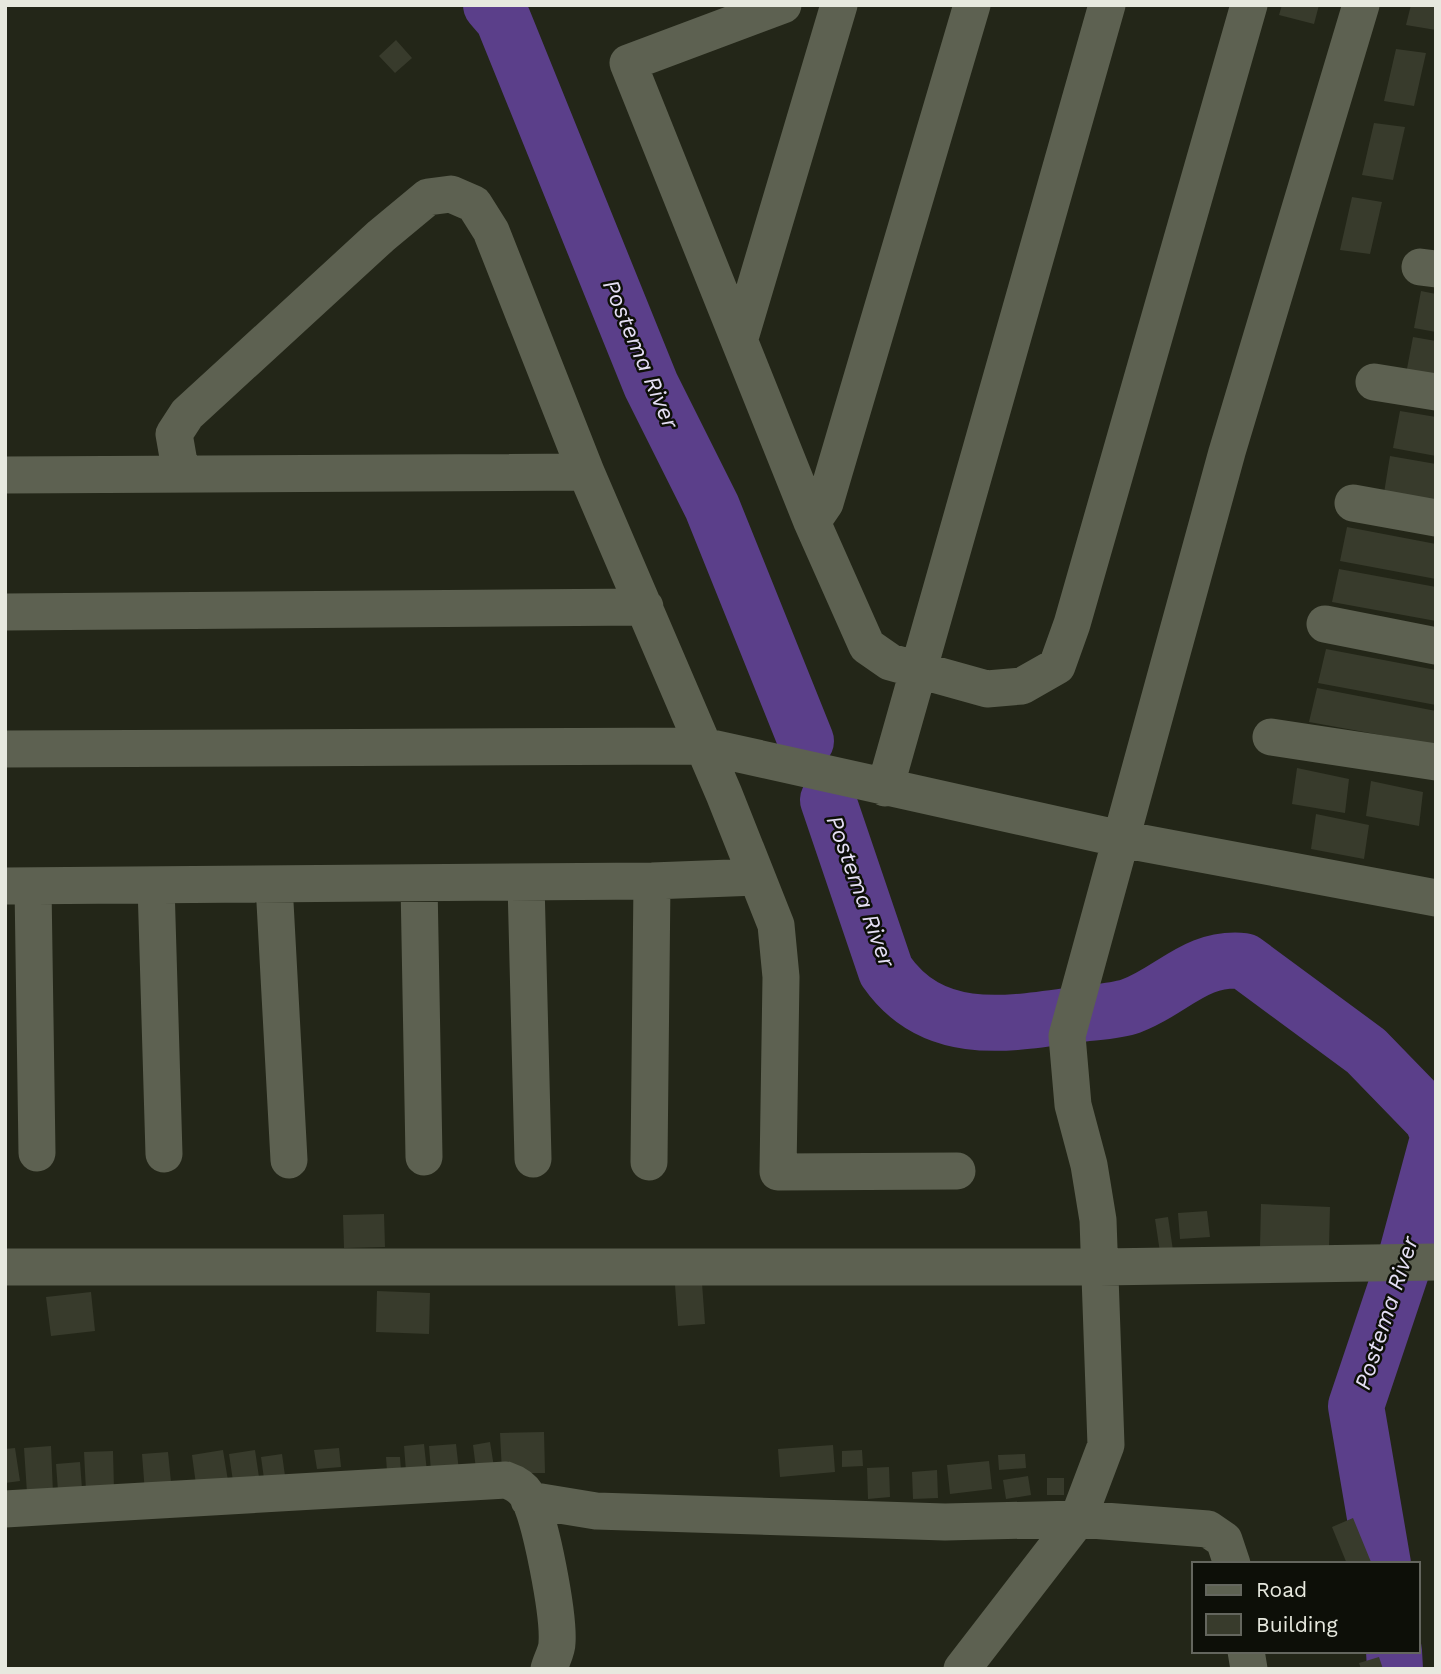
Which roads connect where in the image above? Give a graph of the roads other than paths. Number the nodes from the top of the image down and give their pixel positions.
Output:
1 (783, 5) edge
2 (839, 5) edge
3 (972, 5) edge
4 (1107, 5) edge
5 (1249, 5) edge
6 (1362, 5) edge
7 (740, 338) junction
8 (1374, 382) dead end
9 (1436, 391) edge
10 (586, 472) junction
11 (180, 474) junction
12 (5, 475) edge
13 (1353, 503) dead end
14 (1436, 518) edge
15 (812, 523) junction
16 (645, 607) junction
17 (5, 612) edge
18 (1325, 624) dead end
19 (1436, 646) edge
20 (920, 670) junction
21 (1271, 737) dead end
22 (703, 746) junction
23 (5, 749) edge
24 (1436, 762) edge
25 (885, 788) junction
26 (1121, 839) junction
27 (757, 877) junction
28 (652, 881) junction
29 (419, 883) junction
30 (527, 883) junction
31 (274, 884) junction
32 (156, 885) junction
33 (19, 886) edge
34 (1436, 898) edge
35 (37, 1153) dead end
36 (164, 1154) dead end
37 (424, 1157) dead end
38 (533, 1158) dead end
39 (289, 1160) dead end
40 (649, 1162) dead end
41 (957, 1171) dead end
42 (1414, 1262) edge
43 (5, 1267) edge
44 (1100, 1267) junction
45 (529, 1500) junction
46 (5, 1509) edge
47 (1078, 1519) junction
48 (1231, 1562) edge
49 (549, 1669) edge
50 (962, 1669) edge

1 - 7 street
2 - 7 street
3 - 15 street
4 - 20 street
5 - 20 street
6 - 26 street
7 - 15 street
8 - 9 street
10 - 11 street
10 - 11 street
10 - 16 street
11 - 12 street
13 - 14 street
15 - 20 street
16 - 17 street
16 - 22 street
18 - 19 street
20 - 25 street
21 - 24 street
22 - 23 street
22 - 25 street
22 - 27 street
25 - 26 street
26 - 34 street
26 - 44 street
27 - 28 street
27 - 41 street
28 - 30 street
28 - 40 street
29 - 30 street
29 - 31 street
29 - 37 street
30 - 38 street
31 - 32 street
31 - 39 street
32 - 33 street
32 - 36 street
33 - 35 street
42 - 44 street
43 - 44 street
44 - 47 street
45 - 46 street
45 - 47 street
45 - 49 street
47 - 48 street
47 - 50 street

